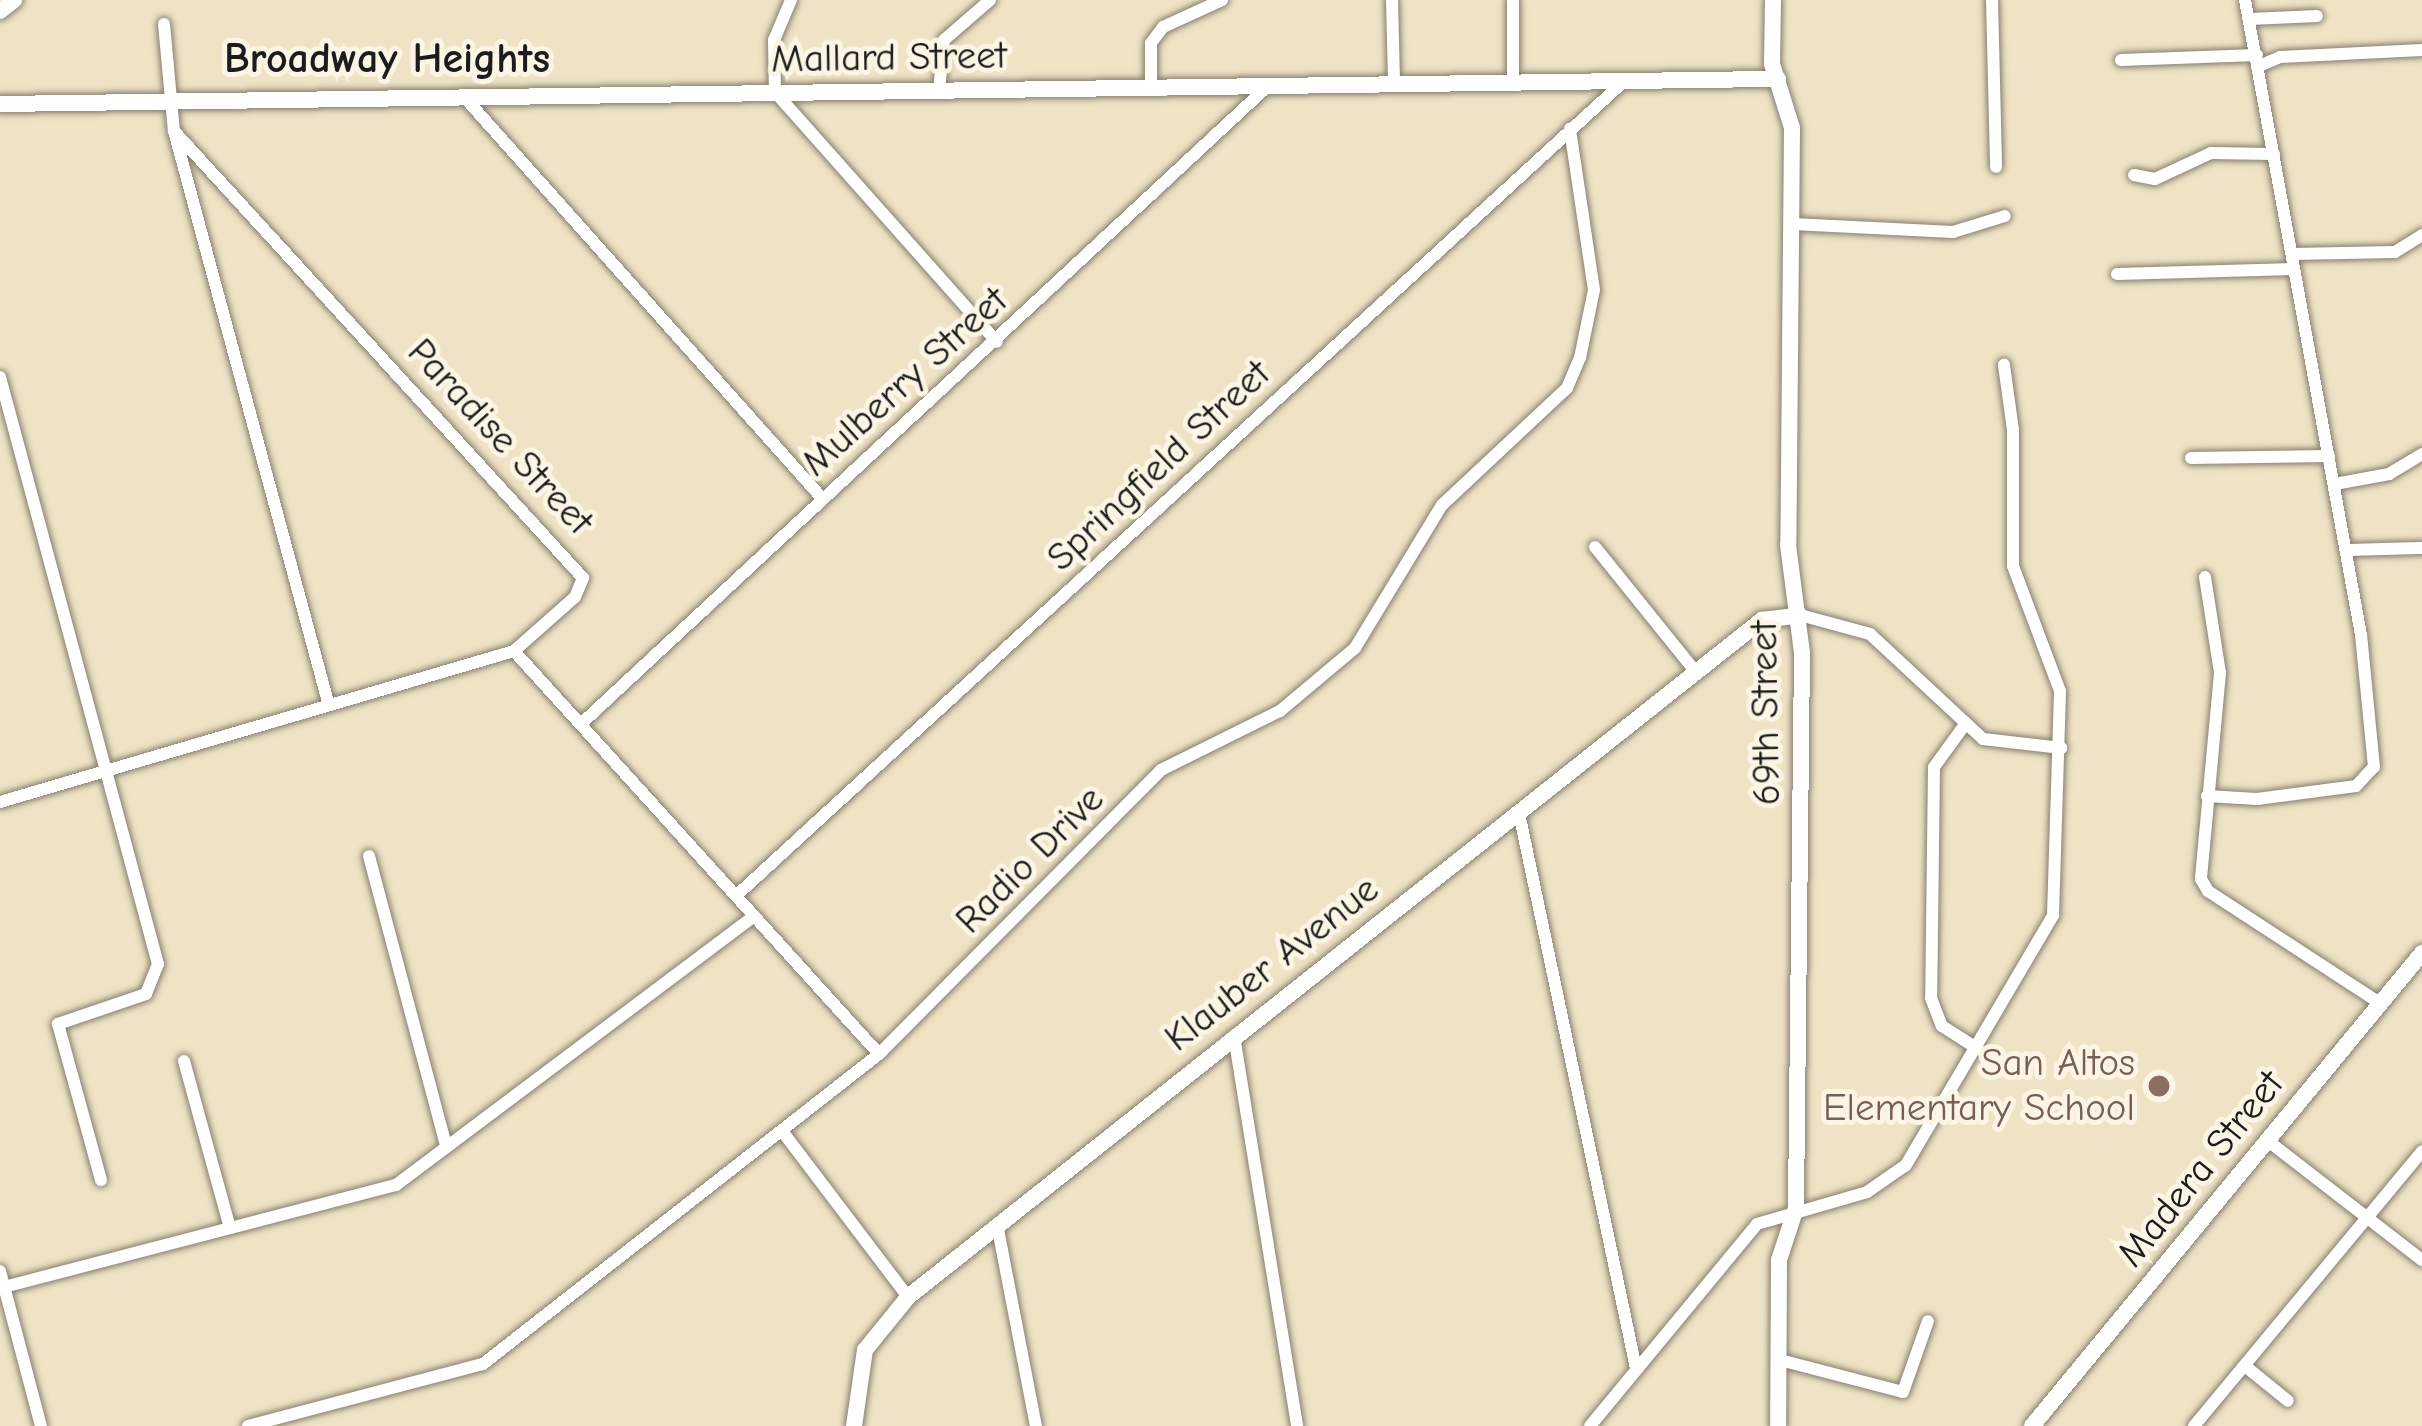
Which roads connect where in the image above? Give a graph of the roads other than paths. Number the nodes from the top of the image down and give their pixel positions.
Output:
1 (14, 0) edge
2 (790, 0) edge
3 (990, 0) edge
4 (1222, 0) edge
5 (1392, 0) edge
6 (1513, 0) edge
7 (1773, 0) edge
8 (1992, 0) edge
9 (2246, 0) edge
10 (0, 11) edge
11 (2318, 16) dead end
12 (2249, 19) junction
13 (164, 24) dead end
14 (2422, 50) edge
15 (2121, 60) dead end
16 (2258, 60) junction
17 (1778, 79) junction
18 (1394, 84) junction
19 (1622, 84) junction
20 (1513, 85) junction
21 (1268, 86) junction
22 (1151, 87) junction
23 (939, 91) junction
24 (775, 92) junction
25 (466, 99) junction
26 (169, 100) junction
27 (0, 104) edge
28 (1570, 129) junction
29 (174, 131) junction
30 (2274, 154) junction
31 (1996, 167) dead end
32 (2134, 175) dead end
33 (2005, 216) dead end
34 (1793, 224) junction
35 (2422, 235) edge
36 (2292, 254) junction
37 (2294, 269) junction
38 (2117, 274) dead end
39 (998, 342) junction
40 (2004, 365) dead end
41 (0, 377) edge
42 (2422, 454) edge
43 (2329, 456) junction
44 (2191, 458) dead end
45 (2335, 484) junction
46 (821, 496) junction
47 (1595, 548) dead end
48 (2422, 548) edge
49 (2346, 550) junction
50 (2205, 577) dead end
51 (1800, 615) junction
52 (514, 651) junction
53 (1696, 672) junction
54 (328, 702) junction
55 (582, 722) junction
56 (1966, 723) junction
57 (2061, 748) junction
58 (105, 771) junction
59 (2207, 796) junction
60 (0, 802) edge
61 (1519, 813) junction
62 (369, 856) dead end
63 (738, 894) junction
64 (754, 916) junction
65 (2422, 953) edge
66 (2380, 1003) junction
67 (1234, 1035) junction
68 (1978, 1048) junction
69 (879, 1054) junction
70 (184, 1061) dead end
71 (782, 1131) junction
72 (2268, 1141) junction
73 (446, 1146) junction
74 (2422, 1150) edge
75 (101, 1180) dead end
76 (1796, 1208) junction
77 (2363, 1221) junction
78 (998, 1224) junction
79 (230, 1228) junction
80 (2422, 1260) edge
81 (0, 1270) edge
82 (4, 1286) junction
83 (908, 1297) junction
84 (1928, 1321) dead end
85 (1780, 1360) junction
86 (2245, 1366) junction
87 (1636, 1368) junction
88 (2288, 1401) dead end
89 (41, 1426) edge
90 (248, 1426) edge
91 (854, 1426) edge
92 (1036, 1426) edge
93 (1297, 1426) edge
94 (1590, 1426) edge
95 (1778, 1426) edge
96 (2032, 1426) edge
97 (2194, 1426) edge

1 - 10 street
2 - 24 street
3 - 23 street
4 - 22 street
5 - 18 street
6 - 20 street
7 - 17 street, 69th Street
8 - 31 street
9 - 12 street
11 - 12 street
12 - 16 street
13 - 26 street
14 - 16 street
15 - 16 street
16 - 30 street
17 - 19 street, Mallard Street
17 - 34 street, 69th Street
18 - 20 street, Mallard Street
18 - 21 street, Mallard Street
19 - 20 street, Mallard Street
19 - 28 street, Springfield Street
21 - 22 street, Mallard Street
21 - 39 street, Mulberry Street
22 - 23 street, Mallard Street
23 - 24 street, Mallard Street
24 - 25 street, Mallard Street
24 - 39 street
25 - 26 street, Mallard Street
25 - 46 street
26 - 27 street, Mallard Street
26 - 29 street
28 - 63 street, Springfield Street
28 - 69 street, Radio Drive
29 - 52 street, Paradise Street
29 - 54 street
30 - 32 street
30 - 36 street
33 - 34 street
34 - 51 street, 69th Street
35 - 36 street
36 - 37 street
37 - 38 street
37 - 43 street
39 - 46 street, Mulberry Street
40 - 57 street
41 - 58 street
42 - 45 street
43 - 44 street
43 - 45 street
45 - 49 street
46 - 55 street, Mulberry Street
47 - 53 street
48 - 49 street
49 - 59 street
50 - 59 street
51 - 53 street, Klauber Avenue
51 - 56 street
51 - 76 street, 69th Street
52 - 54 street
52 - 55 street
53 - 61 street, Klauber Avenue
54 - 58 street
55 - 63 street
56 - 57 street
56 - 68 street
57 - 68 street
58 - 60 street
58 - 75 street
59 - 66 street
61 - 67 street, Klauber Avenue
61 - 87 street
62 - 73 street
63 - 64 street
64 - 69 street
64 - 73 street
65 - 66 street, Madera Street
66 - 72 street, Madera Street
67 - 78 street, Klauber Avenue
67 - 93 street
68 - 76 street
69 - 71 street, Radio Drive
70 - 79 street
71 - 83 street
71 - 90 street, Radio Drive
72 - 77 street
72 - 96 street, Madera Street
73 - 79 street
74 - 77 street
76 - 85 street, 69th Street
76 - 87 street
77 - 80 street
77 - 86 street
78 - 83 street, Klauber Avenue
78 - 92 street
79 - 82 street
81 - 82 street
82 - 89 street
83 - 91 street, Klauber Avenue
84 - 85 street
85 - 95 street, 69th Street
86 - 88 street
86 - 97 street
87 - 94 street

